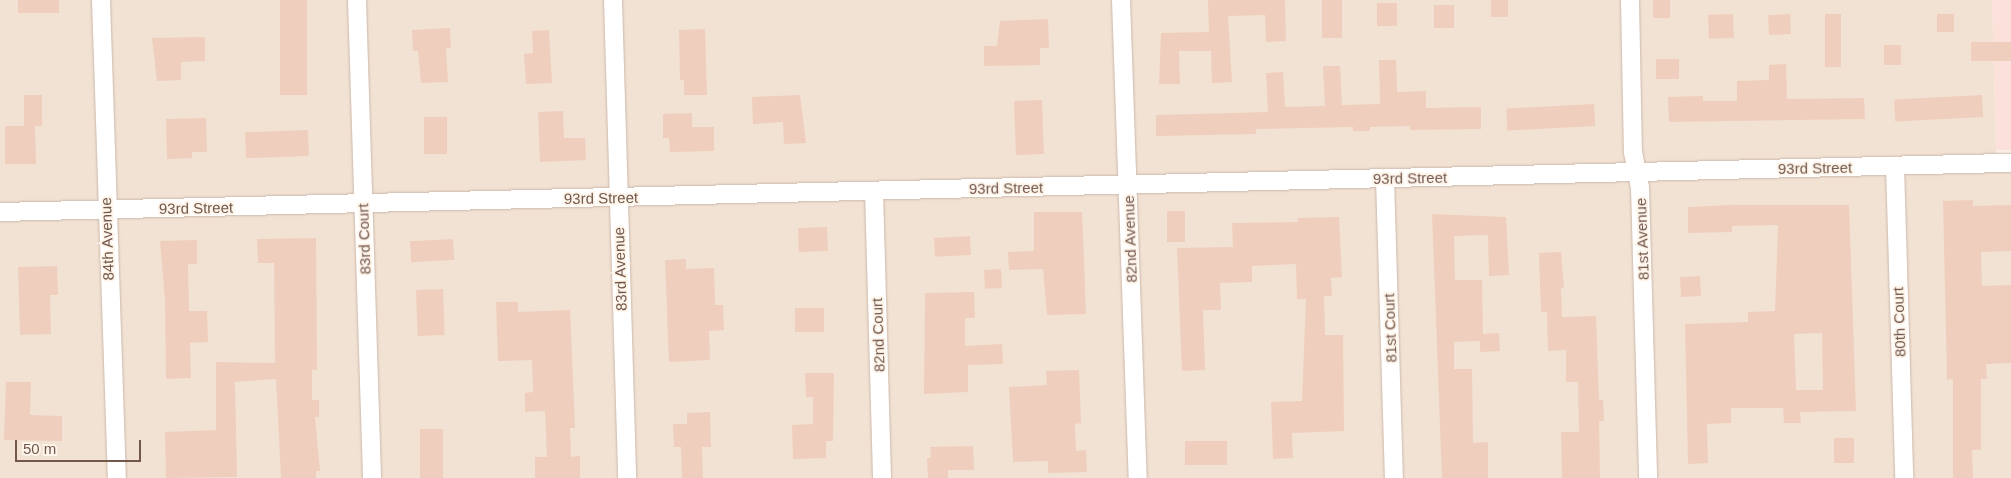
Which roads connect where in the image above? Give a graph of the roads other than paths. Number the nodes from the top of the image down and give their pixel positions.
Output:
1 (100, 0) edge
2 (357, 0) edge
3 (613, 0) edge
4 (1121, 0) edge
5 (1630, 0) edge
6 (2011, 163) edge
7 (1895, 166) junction
8 (1637, 172) junction
9 (1385, 178) junction
10 (1129, 185) junction
11 (874, 191) junction
12 (618, 197) junction
13 (363, 204) junction
14 (106, 210) junction
15 (0, 212) edge
16 (117, 478) edge
17 (372, 478) edge
18 (627, 478) edge
19 (882, 478) edge
20 (1138, 478) edge
21 (1394, 478) edge
22 (1648, 478) edge
23 (1904, 478) edge

1 - 14 street, 84th Avenue
2 - 13 street, 83rd Court
3 - 12 street, 83rd Avenue
4 - 10 street, 82nd Avenue
5 - 8 street, 81st Avenue
6 - 7 street, 93rd Street
7 - 8 street, 93rd Street
7 - 23 street, 80th Court
8 - 9 street, 93rd Street
8 - 22 street, 81st Avenue
9 - 10 street, 93rd Street
9 - 21 street, 81st Court
10 - 11 street, 93rd Street
10 - 20 street, 82nd Avenue
11 - 12 street, 93rd Street
11 - 19 street, 82nd Court
12 - 13 street, 93rd Street
12 - 18 street, 83rd Avenue
13 - 14 street, 93rd Street
13 - 17 street, 83rd Court
14 - 15 street, 93rd Street
14 - 16 street, 84th Avenue

